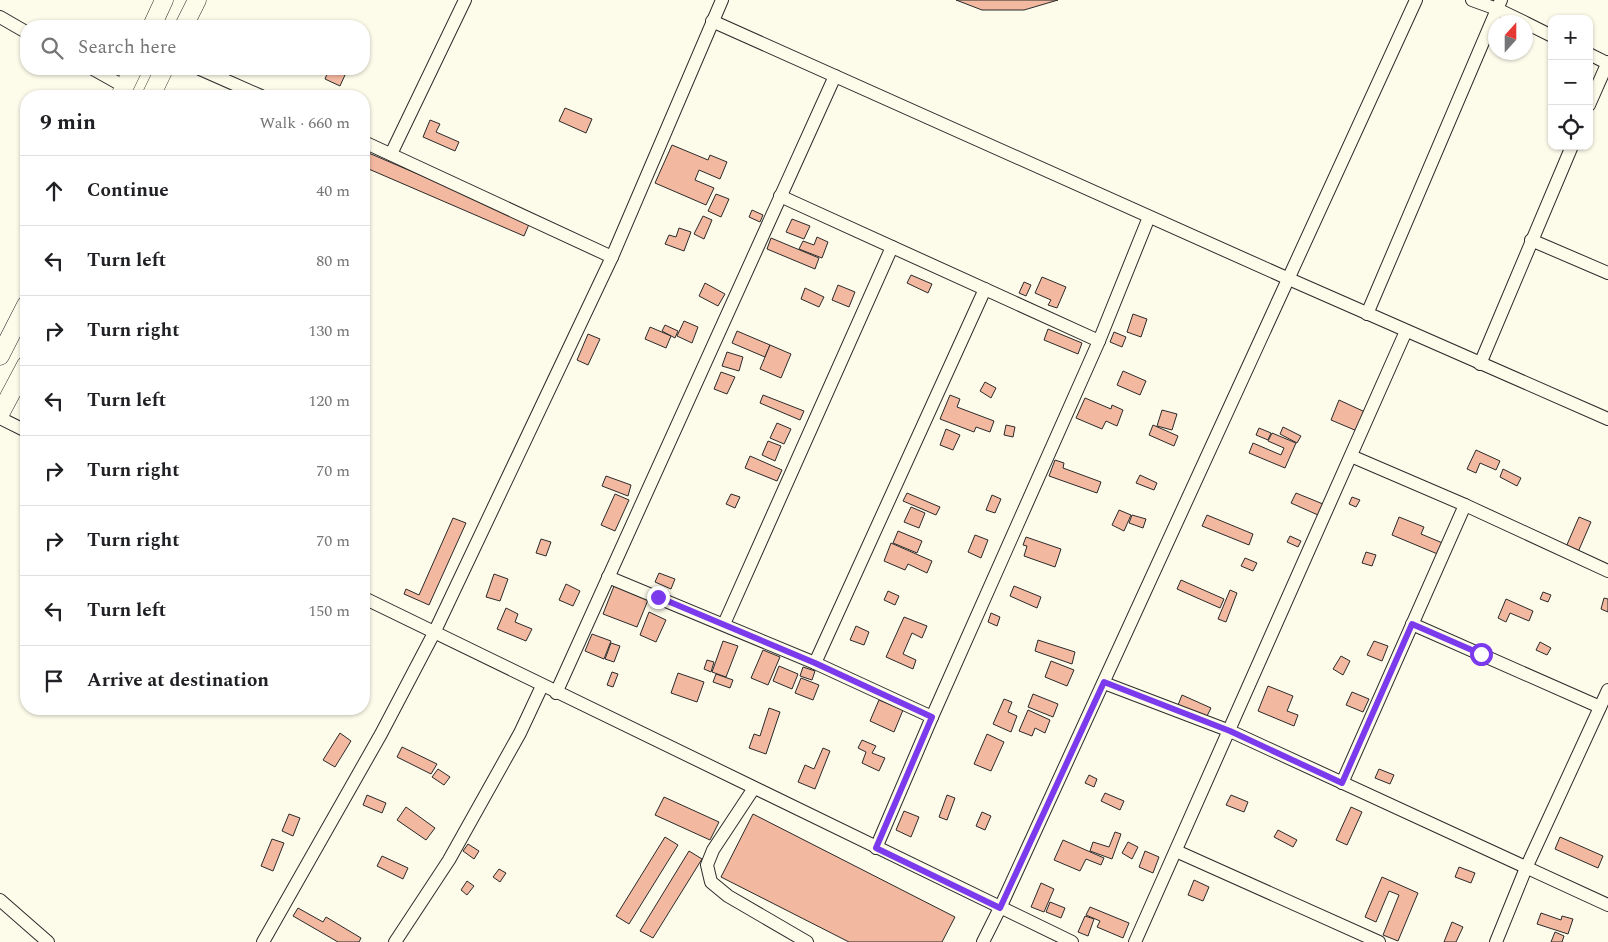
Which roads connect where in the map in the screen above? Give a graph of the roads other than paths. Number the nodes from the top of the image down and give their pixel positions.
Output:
1 (164, 0) edge
2 (198, 0) edge
3 (464, 0) edge
4 (722, 0) edge
5 (1416, 0) edge
6 (1472, 0) edge
7 (1499, 5) edge
8 (1513, 15) edge
9 (0, 17) edge
10 (155, 20) edge
11 (187, 20) edge
12 (712, 21) junction
13 (1533, 27) edge
14 (20, 29) edge
15 (1548, 34) edge
16 (1593, 56) edge
17 (1608, 62) edge
18 (101, 75) edge
19 (130, 75) edge
20 (161, 75) edge
21 (214, 75) edge
22 (835, 76) junction
23 (122, 90) edge
24 (123, 90) edge
25 (154, 90) edge
26 (247, 90) edge
27 (1593, 96) edge
28 (370, 145) edge
29 (1570, 150) edge
30 (391, 154) junction
31 (780, 196) junction
32 (1149, 217) junction
33 (1531, 240) junction
34 (892, 247) junction
35 (612, 257) junction
36 (1608, 273) edge
37 (1289, 279) junction
38 (985, 289) junction
39 (1367, 314) junction
40 (20, 317) edge
41 (1406, 330) junction
42 (1099, 341) junction
43 (0, 356) edge
44 (1480, 364) junction
45 (20, 377) edge
46 (0, 416) edge
47 (1608, 420) edge
48 (20, 428) edge
49 (1351, 456) junction
50 (1465, 506) junction
51 (1608, 571) edge
52 (608, 577) junction
53 (370, 601) edge
54 (724, 624) junction
55 (1412, 624) junction
56 (434, 633) junction
57 (815, 663) junction
58 (1104, 682) junction
59 (542, 686) junction
60 (1608, 690) edge
61 (556, 693) junction
62 (1600, 707) junction
63 (932, 717) junction
64 (1230, 731) junction
65 (1342, 783) junction
66 (754, 788) junction
67 (876, 848) junction
68 (1176, 851) junction
69 (1526, 868) junction
70 (0, 900) edge
71 (1608, 905) edge
72 (1000, 908) junction
73 (48, 942) edge
74 (263, 942) edge
75 (395, 942) edge
76 (807, 942) edge
77 (983, 942) edge
78 (1072, 942) edge
79 (1135, 942) edge
80 (1379, 942) edge
81 (1496, 942) edge

1 - 10 main road
2 - 11 main road
3 - 30 street
4 - 12 street
5 - 37 street
6 - 7 street
7 - 8 street
7 - 39 street
9 - 14 street
12 - 22 street
12 - 35 street
13 - 15 street
16 - 17 street
17 - 27 street
18 - 23 street
19 - 24 main road
20 - 25 main road
21 - 26 street
22 - 31 street
22 - 32 street
28 - 30 street
29 - 33 street
30 - 35 street
31 - 34 street
31 - 52 street
32 - 37 street
32 - 42 street
33 - 36 street
33 - 44 street
34 - 38 street
34 - 54 street
35 - 56 street
37 - 39 street
37 - 58 street
38 - 42 street
38 - 57 street
39 - 41 street
40 - 43 main road
41 - 44 street
41 - 49 street
42 - 63 street
44 - 47 street
45 - 46 main road
46 - 48 street
49 - 50 street
49 - 64 street
50 - 51 street
50 - 55 street
52 - 54 street
52 - 61 street
53 - 56 street
54 - 57 street
55 - 62 street
55 - 65 street
56 - 59 street
56 - 74 street
57 - 63 street
58 - 64 street
58 - 72 street
59 - 61 street
59 - 75 street
60 - 62 street
61 - 66 street
62 - 69 street
63 - 67 street
64 - 65 street
64 - 68 street
65 - 69 street
66 - 67 street
66 - 76 street
67 - 72 street
68 - 79 street
68 - 80 street
69 - 71 street
69 - 81 street
70 - 73 street
72 - 77 street
72 - 78 street

